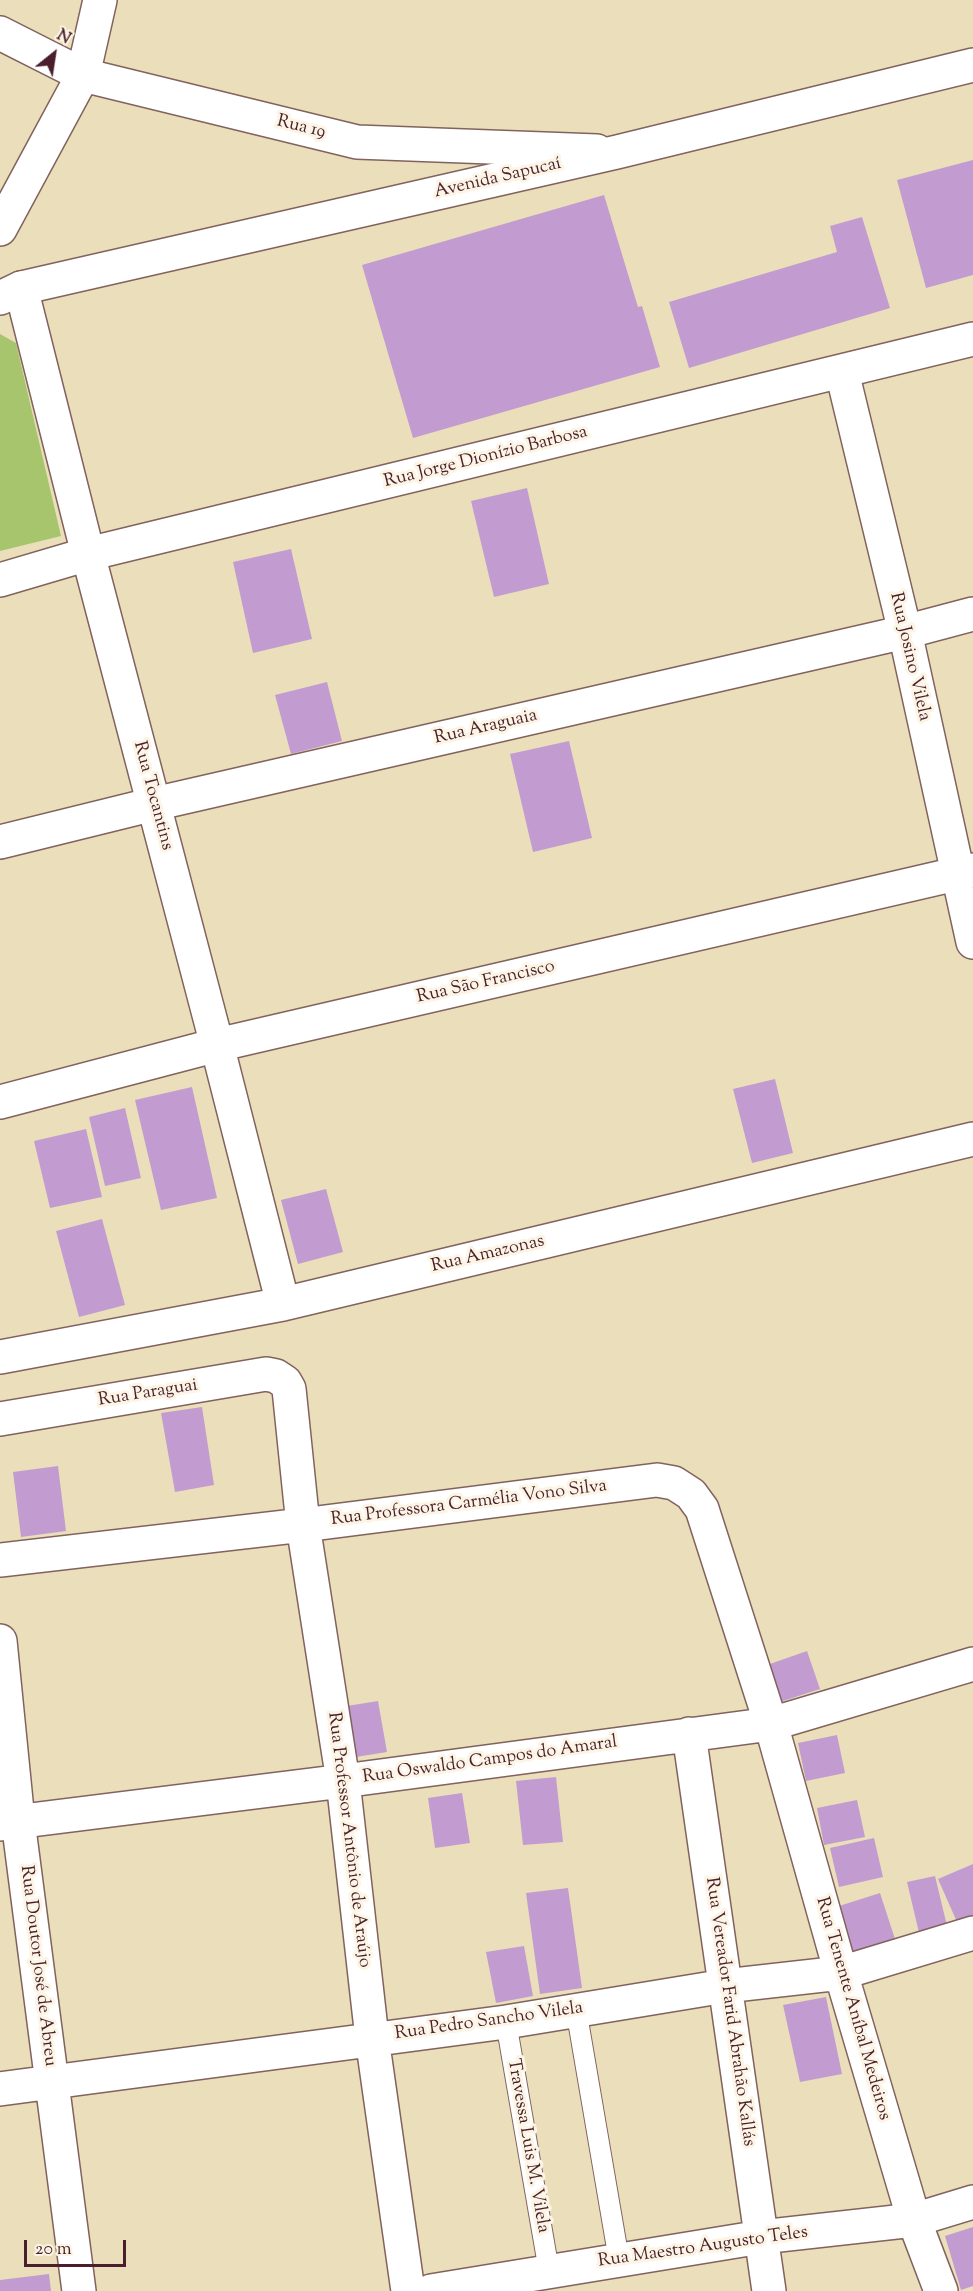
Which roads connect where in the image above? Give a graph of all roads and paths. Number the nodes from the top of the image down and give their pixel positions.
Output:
1 (100, 0) edge
2 (0, 33) edge
3 (973, 64) edge
4 (83, 75) junction
5 (617, 152) junction
6 (0, 229) edge
7 (10, 293) edge
8 (973, 339) edge
9 (842, 372) junction
10 (88, 554) junction
11 (0, 580) edge
12 (973, 614) edge
13 (905, 632) junction
14 (154, 804) junction
15 (0, 842) edge
16 (965, 872) edge
17 (973, 942) edge
18 (217, 1045) junction
19 (0, 1102) edge
20 (973, 1139) edge
21 (282, 1304) junction
22 (0, 1357) edge
23 (289, 1389) joint
24 (0, 1419) edge
25 (303, 1525) junction
26 (0, 1560) edge
27 (0, 1641) edge
28 (973, 1664) edge
29 (771, 1724) junction
30 (689, 1734) junction
31 (343, 1781) junction
32 (9, 1822) edge
33 (973, 1933) edge
34 (841, 1973) junction
35 (725, 1986) junction
36 (576, 2010) junction
37 (506, 2022) junction
38 (372, 2038) junction
39 (53, 2082) junction
40 (0, 2089) edge
41 (973, 2202) edge
42 (914, 2220) junction
43 (761, 2237) junction
44 (619, 2260) junction
45 (549, 2271) junction
46 (79, 2291) edge
47 (408, 2291) edge
48 (431, 2291) edge
49 (768, 2291) edge
50 (941, 2291) edge

1 - 4 street
2 - 4 street, Rua 19
3 - 5 street, Avenida Sapucaí
4 - 5 street, Rua 19
4 - 6 street
5 - 7 street, Avenida Sapucaí
7 - 10 street, Rua Tocantins
8 - 9 street, Rua Jorge Dionízio Barbosa
9 - 10 street, Rua Jorge Dionízio Barbosa
9 - 13 street, Rua Josino Vilela
10 - 11 street, Rua Jorge Dionízio Barbosa
10 - 14 street, Rua Tocantins
12 - 13 street, Rua Araguaia
13 - 14 street, Rua Araguaia
13 - 16 street, Rua Josino Vilela
14 - 15 street, Rua Araguaia
14 - 18 street, Rua Tocantins
16 - 17 street, Rua Josino Vilela
16 - 18 street, Rua São Francisco
18 - 19 street, Rua São Francisco
18 - 21 street, Rua Tocantins
20 - 21 street, Rua Amazonas
21 - 22 street, Rua Amazonas
23 - 24 street, Rua Paraguai
23 - 25 street, Rua Professor Antônio de Araújo
25 - 26 street, Rua Professora Carmélia Vono Silva
25 - 29 street, Rua Professora Carmélia Vono Silva
25 - 31 street, Rua Professor Antônio de Araújo
27 - 32 street, Rua Doutor José de Abreu
28 - 29 street, Rua Oswaldo Campos do Amaral
29 - 30 street, Rua Oswaldo Campos do Amaral
29 - 34 street, Rua Tenente Aníbal Medeiros
30 - 31 street, Rua Oswaldo Campos do Amaral
30 - 35 street, Rua Vereador Farid Abrahão Kallás
31 - 32 street, Rua Oswaldo Campos do Amaral
31 - 38 street, Rua Professor Antônio de Araújo
32 - 39 street, Rua Doutor José de Abreu
33 - 34 street, Rua Pedro Sancho Vilela
34 - 35 street, Rua Pedro Sancho Vilela
34 - 42 street, Rua Tenente Aníbal Medeiros
35 - 36 street, Rua Pedro Sancho Vilela
35 - 43 street, Rua Vereador Farid Abrahão Kallás
36 - 37 street, Rua Pedro Sancho Vilela
36 - 44 lane
37 - 38 street, Rua Pedro Sancho Vilela
37 - 45 lane, Travessa Luis M. Vilela
38 - 39 street, Rua Pedro Sancho Vilela
38 - 47 street, Rua Professor Antônio de Araújo
39 - 40 street, Rua Pedro Sancho Vilela
39 - 46 street, Rua Doutor José de Abreu
41 - 42 street, Rua Maestro Augusto Teles
42 - 43 street, Rua Maestro Augusto Teles
42 - 50 street, Rua Tenente Aníbal Medeiros
43 - 44 street, Rua Maestro Augusto Teles
43 - 49 street, Rua Vereador Farid Abrahão Kallás
44 - 45 street, Rua Maestro Augusto Teles
45 - 48 street, Rua Maestro Augusto Teles

